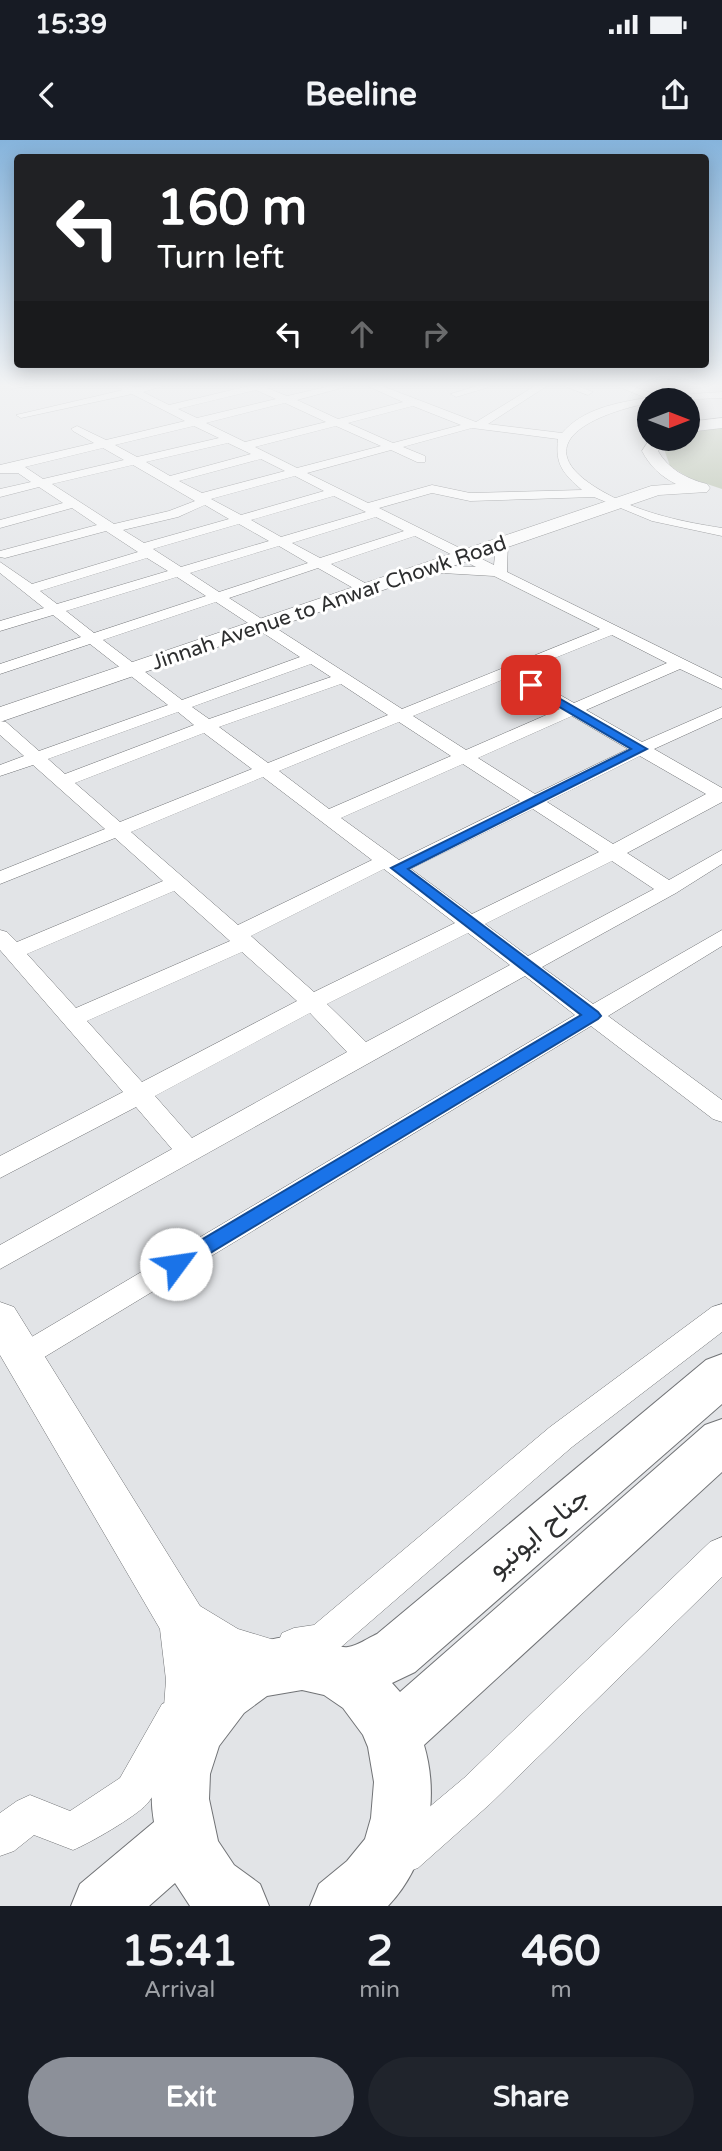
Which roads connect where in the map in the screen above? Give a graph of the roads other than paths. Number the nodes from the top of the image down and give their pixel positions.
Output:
1 (113, 466) edge
2 (144, 466) edge
3 (220, 466) edge
4 (287, 466) edge
5 (319, 466) edge
6 (567, 466) edge
7 (657, 466) joint
8 (0, 469) edge
9 (299, 472) junction
10 (168, 480) junction
11 (42, 484) junction
12 (701, 488) junction
13 (657, 490) junction
14 (338, 492) junction
15 (0, 493) edge
16 (596, 493) junction
17 (722, 493) edge
18 (202, 499) junction
19 (74, 504) junction
20 (620, 504) junction
21 (374, 509) junction
22 (240, 520) junction
23 (0, 524) edge
24 (110, 527) junction
25 (417, 531) junction
26 (722, 532) edge
27 (280, 542) junction
28 (503, 544) junction
29 (146, 550) junction
30 (468, 556) junction
31 (3, 560) edge
32 (318, 563) junction
33 (430, 569) junction
34 (180, 572) junction
35 (500, 572) junction
36 (26, 586) junction
37 (0, 590) edge
38 (367, 590) junction
39 (218, 597) junction
40 (55, 609) junction
41 (0, 626) edge
42 (263, 626) junction
43 (613, 629) junction
44 (92, 638) junction
45 (313, 658) junction
46 (680, 663) junction
47 (0, 669) edge
48 (132, 670) junction
49 (510, 673) junction
50 (344, 678) junction
51 (722, 684) edge
52 (178, 705) junction
53 (575, 711) junction
54 (722, 712) edge
55 (0, 716) edge
56 (403, 716) junction
57 (0, 726) edge
58 (209, 726) junction
59 (640, 749) junction
60 (465, 756) junction
61 (35, 757) junction
62 (269, 770) junction
63 (0, 771) edge
64 (64, 781) junction
65 (721, 795) edge
66 (536, 802) junction
67 (329, 816) junction
68 (120, 832) junction
69 (614, 852) junction
70 (722, 856) edge
71 (393, 864) junction
72 (0, 878) edge
73 (177, 882) junction
74 (669, 889) junction
75 (472, 924) junction
76 (722, 937) edge
77 (240, 938) junction
78 (6, 945) edge
79 (527, 966) junction
80 (312, 1002) junction
81 (593, 1016) junction
82 (71, 1019) junction
83 (363, 1054) junction
84 (138, 1096) junction
85 (722, 1113) edge
86 (189, 1151) junction
87 (0, 1168) edge
88 (0, 1258) edge
89 (722, 1316) edge
90 (0, 1320) edge
91 (23, 1357) junction
92 (722, 1375) edge
93 (722, 1441) edge
94 (722, 1554) edge
95 (183, 1623) junction
96 (229, 1651) junction
97 (282, 1664) junction
98 (346, 1676) junction
99 (191, 1680) junction
100 (395, 1733) junction
101 (186, 1755) junction
102 (185, 1835) junction
103 (0, 1837) edge
104 (354, 1896) edge
105 (224, 1904) edge
106 (102, 1906) edge

1 - 11 street
2 - 10 street
3 - 10 street
4 - 9 street
5 - 9 street
6 - 16 street
7 - 12 street
7 - 13 street
8 - 11 street
9 - 14 street
9 - 18 street
10 - 18 street
11 - 15 street
11 - 19 street
12 - 13 street, Jinnah Avenue to Anwar Chowk Road
12 - 17 street
13 - 20 street, Jinnah Avenue to Anwar Chowk Road
14 - 21 street
14 - 22 street
16 - 20 street
16 - 21 street
18 - 22 street
18 - 24 street
19 - 23 street
19 - 24 street
20 - 26 street
20 - 28 street, Jinnah Avenue to Anwar Chowk Road
21 - 25 street
21 - 27 street
22 - 27 street
22 - 29 street
24 - 29 street
24 - 31 street
25 - 30 street
25 - 32 street
27 - 32 street
27 - 34 street
28 - 30 street, Jinnah Avenue to Anwar Chowk Road
28 - 35 street
29 - 34 street
29 - 36 street
30 - 33 street, Jinnah Avenue to Anwar Chowk Road
30 - 35 street
31 - 36 street
32 - 38 street
32 - 39 street
33 - 35 street
33 - 38 street, Jinnah Avenue to Anwar Chowk Road
34 - 39 street
34 - 40 street
35 - 43 street
36 - 37 street
36 - 40 street
38 - 42 street, Jinnah Avenue to Anwar Chowk Road
39 - 42 street
39 - 44 street
40 - 41 street
40 - 44 street
42 - 45 street
42 - 48 street, Jinnah Avenue to Anwar Chowk Road
43 - 46 street
43 - 49 street
44 - 47 street
44 - 48 street
45 - 50 street
45 - 52 street
46 - 51 street
46 - 53 street
48 - 52 street
48 - 55 street, Jinnah Avenue to Anwar Chowk Road
49 - 53 street
49 - 56 street
50 - 56 street
50 - 58 street
52 - 58 street
52 - 61 street
53 - 59 street
53 - 60 street
54 - 59 street
56 - 60 street
56 - 62 street
57 - 61 street
58 - 62 street
58 - 64 street
59 - 65 street
59 - 66 street
60 - 66 street
60 - 67 street
61 - 63 street
61 - 64 street
62 - 67 street
62 - 68 street
64 - 68 street
65 - 69 street
66 - 69 street
66 - 71 street
67 - 71 street
68 - 72 street
68 - 73 street
69 - 74 street
69 - 75 street
70 - 74 street
71 - 75 street
71 - 77 street
73 - 77 street
73 - 78 street
74 - 79 street
75 - 79 street
75 - 80 street
76 - 81 street
77 - 80 street
77 - 82 street
78 - 82 street
79 - 81 street
79 - 83 street
80 - 83 street
80 - 84 street
81 - 85 street
81 - 91 street
82 - 84 street
83 - 86 street
84 - 86 street
84 - 87 street
86 - 88 street
89 - 96 street
90 - 91 street
91 - 95 street
92 - 98 main road, جناح ایونیو
93 - 100 main road, جناح ایونیو
94 - 104 street
95 - 96 street
95 - 99 street
96 - 97 street
96 - 99 street
97 - 98 main road
97 - 101 main road
98 - 100 main road
99 - 101 street
99 - 103 street
100 - 104 main road
101 - 102 main road
102 - 105 main road
102 - 106 main road

